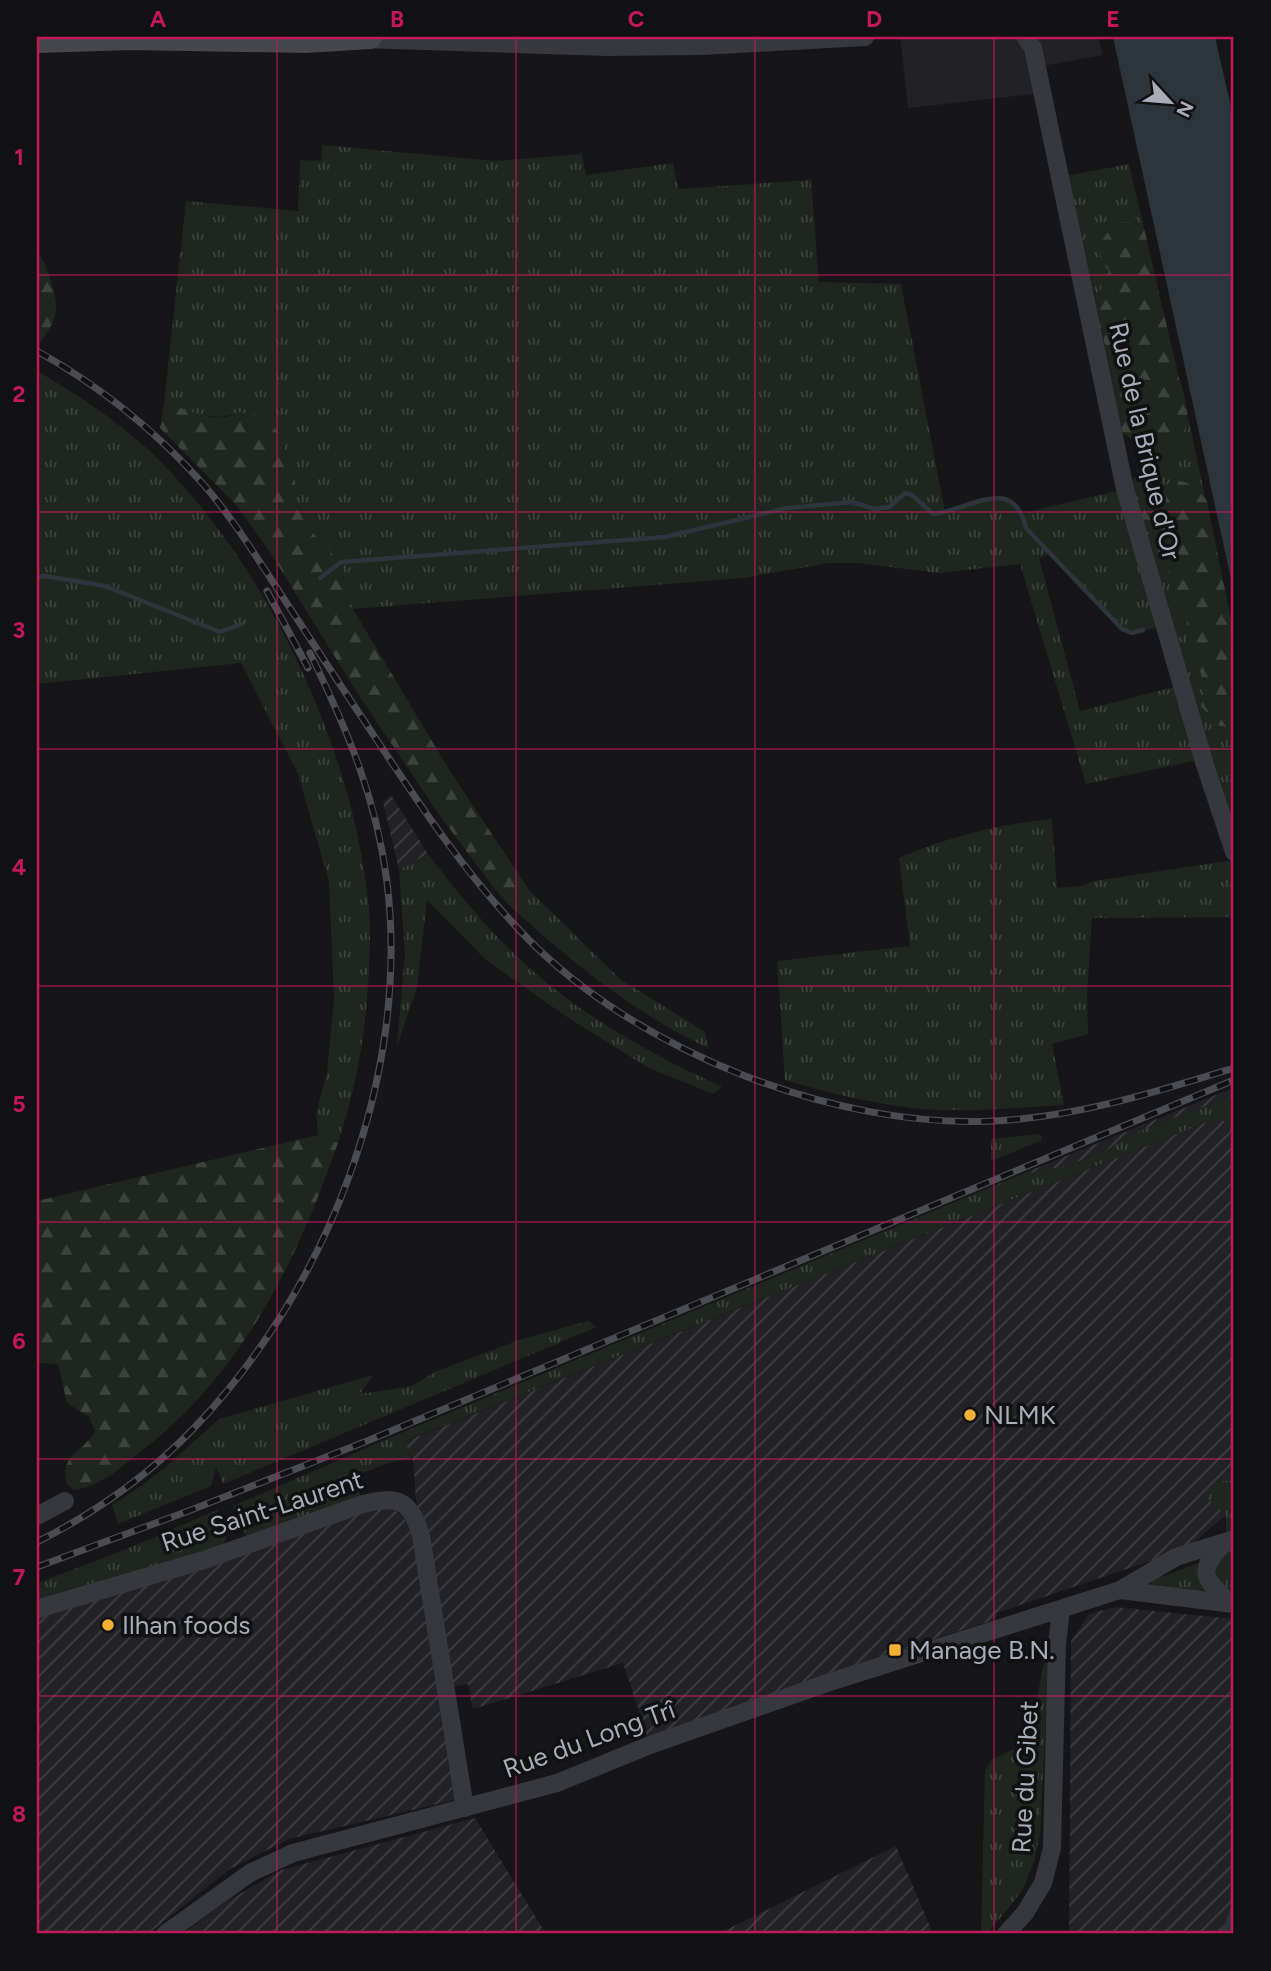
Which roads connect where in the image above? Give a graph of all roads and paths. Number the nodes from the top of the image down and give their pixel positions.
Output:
1 (864, 37) edge
2 (1026, 37) edge
3 (366, 38) edge
4 (763, 40) edge
5 (37, 41) edge
6 (588, 41) edge
7 (1234, 852) edge
8 (65, 1502) dead end
9 (37, 1516) edge
10 (1230, 1540) edge
11 (1120, 1590) junction
12 (1232, 1603) edge
13 (37, 1609) edge
14 (1061, 1609) junction
15 (465, 1808) junction
16 (165, 1934) edge
17 (1006, 1934) edge

1 - 4 street
2 - 7 street, Rue de la Brique d'Or
3 - 5 street
3 - 6 street
4 - 6 street
8 - 9 street
10 - 11 street
10 - 12 street
11 - 12 street
11 - 14 street, Rue du Long Trî
13 - 15 street, Rue Saint-Laurent
14 - 15 street, Rue du Long Trî
14 - 17 street, Rue du Gibet
15 - 16 street, Rue du Long Trî

